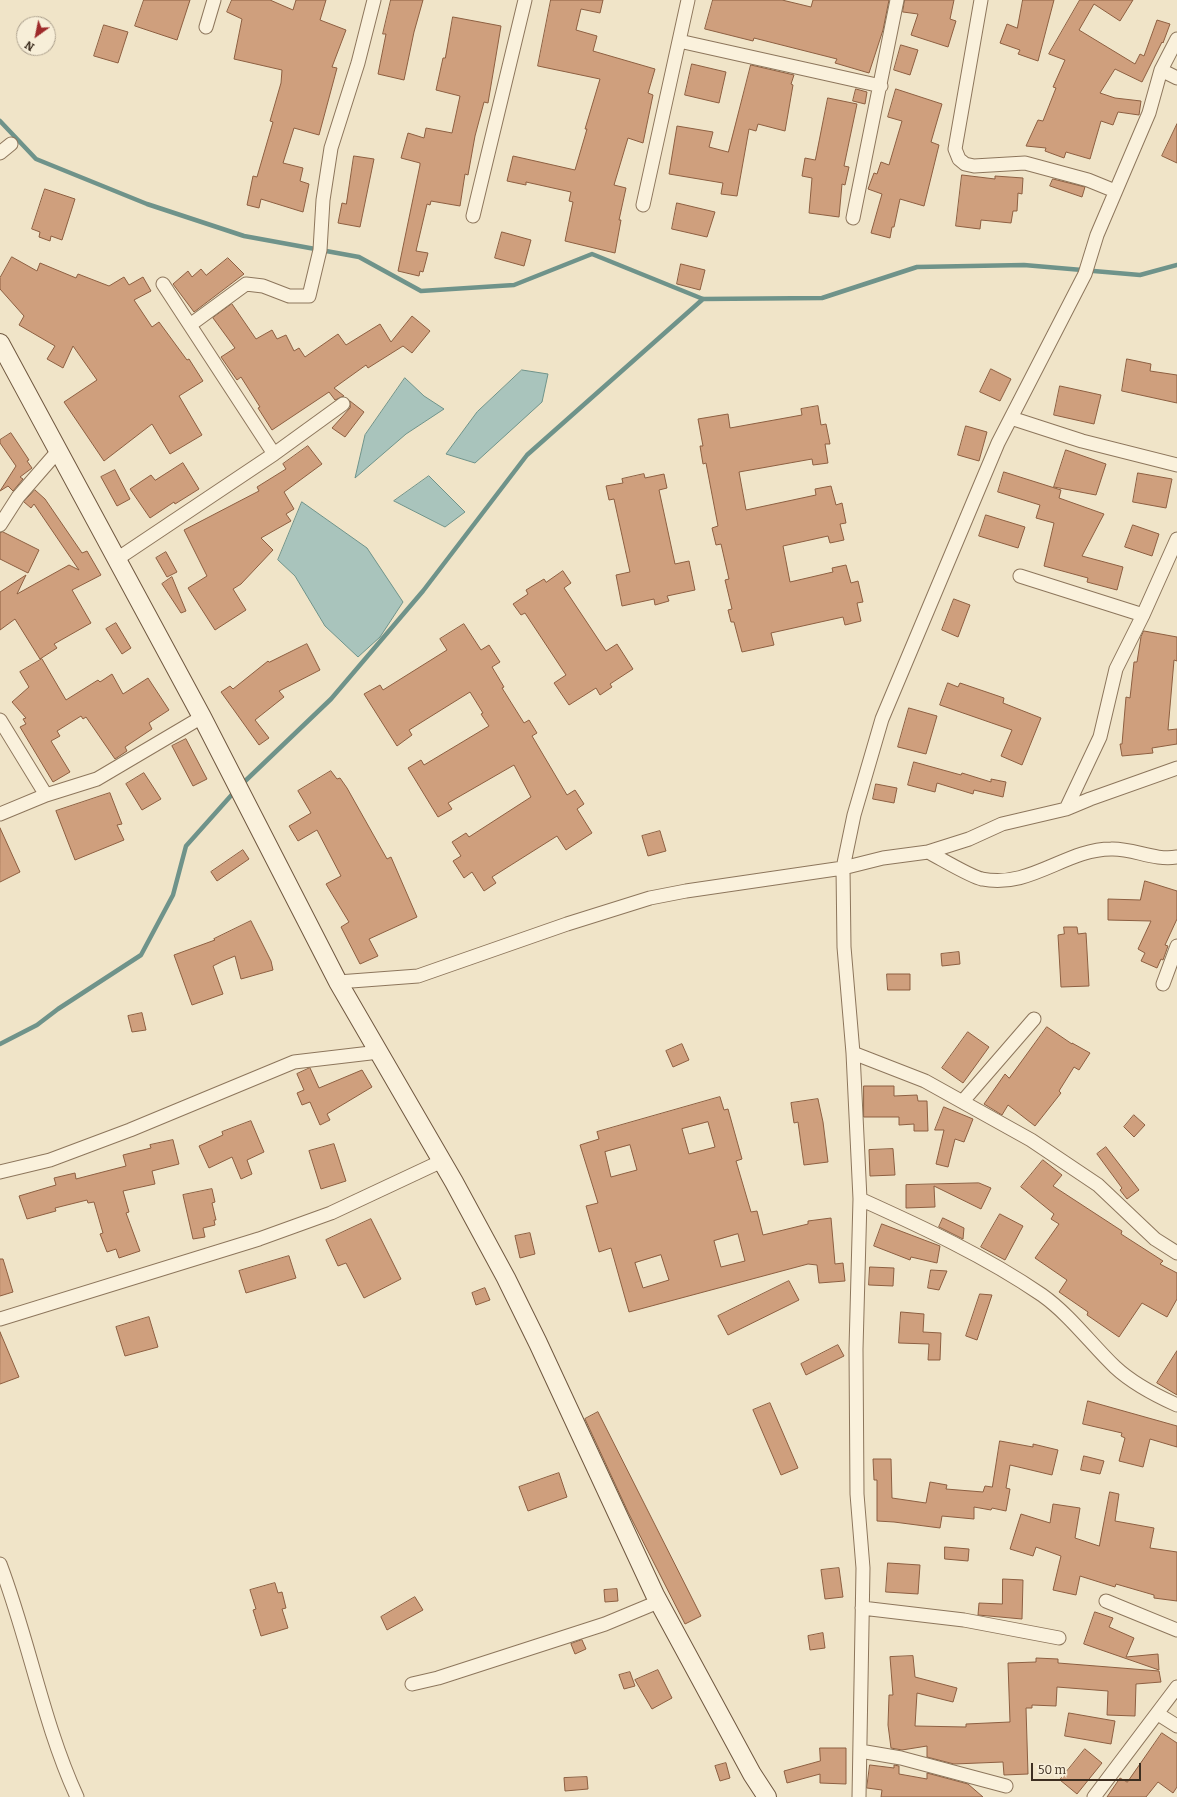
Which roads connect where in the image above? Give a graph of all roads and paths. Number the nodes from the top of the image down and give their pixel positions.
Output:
1 (214, 0) edge
2 (374, 0) edge
3 (525, 0) edge
4 (688, 0) edge
5 (897, 0) edge
6 (981, 0) edge
7 (206, 26) dead end
8 (1177, 39) edge
9 (679, 41) junction
10 (1161, 70) junction
11 (1177, 78) edge
12 (881, 86) junction
13 (11, 144) dead end
14 (0, 153) edge
15 (1115, 191) junction
16 (643, 205) dead end
17 (473, 216) dead end
18 (853, 218) dead end
19 (163, 284) dead end
20 (190, 325) junction
21 (0, 343) edge
22 (343, 404) dead end
23 (1011, 418) junction
24 (58, 451) junction
25 (274, 454) junction
26 (1177, 465) edge
27 (0, 525) edge
28 (1177, 539) edge
29 (117, 559) junction
30 (1020, 576) dead end
31 (1143, 615) junction
32 (202, 717) junction
33 (0, 720) edge
34 (1177, 768) edge
35 (46, 795) junction
36 (1066, 809) junction
37 (0, 814) edge
38 (928, 852) junction
39 (1177, 857) edge
40 (843, 868) junction
41 (1177, 946) edge
42 (338, 982) junction
43 (1162, 984) dead end
44 (1034, 1019) dead end
45 (379, 1052) junction
46 (853, 1053) junction
47 (963, 1100) junction
48 (442, 1161) junction
49 (0, 1172) edge
50 (860, 1199) junction
51 (1177, 1253) edge
52 (0, 1319) edge
53 (1177, 1405) edge
54 (0, 1564) edge
55 (1106, 1601) dead end
56 (658, 1602) junction
57 (862, 1608) junction
58 (1177, 1630) edge
59 (1059, 1638) dead end
60 (412, 1684) dead end
61 (1177, 1687) edge
62 (1158, 1714) junction
63 (1177, 1726) edge
64 (860, 1751) junction
65 (1006, 1786) dead end
66 (76, 1797) edge
67 (767, 1797) edge
68 (859, 1797) edge
69 (1094, 1797) edge

1 - 7 street
2 - 20 street
3 - 17 street
4 - 9 street
5 - 12 street
6 - 15 street
8 - 10 street
9 - 12 street
9 - 16 street
10 - 11 street
10 - 15 street
12 - 18 street
13 - 14 street
15 - 23 street
19 - 20 street
20 - 25 street
21 - 24 main road
22 - 25 street
23 - 26 street
23 - 40 street
24 - 27 street
24 - 29 main road
25 - 29 street
28 - 31 street
29 - 32 main road
30 - 31 street
31 - 36 street
32 - 35 street
32 - 42 main road
33 - 35 street
34 - 36 street
35 - 37 street
36 - 38 street
38 - 39 street
38 - 40 street
40 - 42 street
40 - 46 street
41 - 43 street
42 - 45 main road
44 - 47 street
45 - 48 main road
45 - 49 street
46 - 47 street
46 - 50 street
47 - 51 street
48 - 52 street
48 - 56 main road
50 - 53 street
50 - 57 street
54 - 66 street
55 - 58 street
56 - 60 street
56 - 67 main road
57 - 59 street
57 - 64 street
61 - 62 street
62 - 63 street
62 - 69 street
64 - 65 street
64 - 68 street

